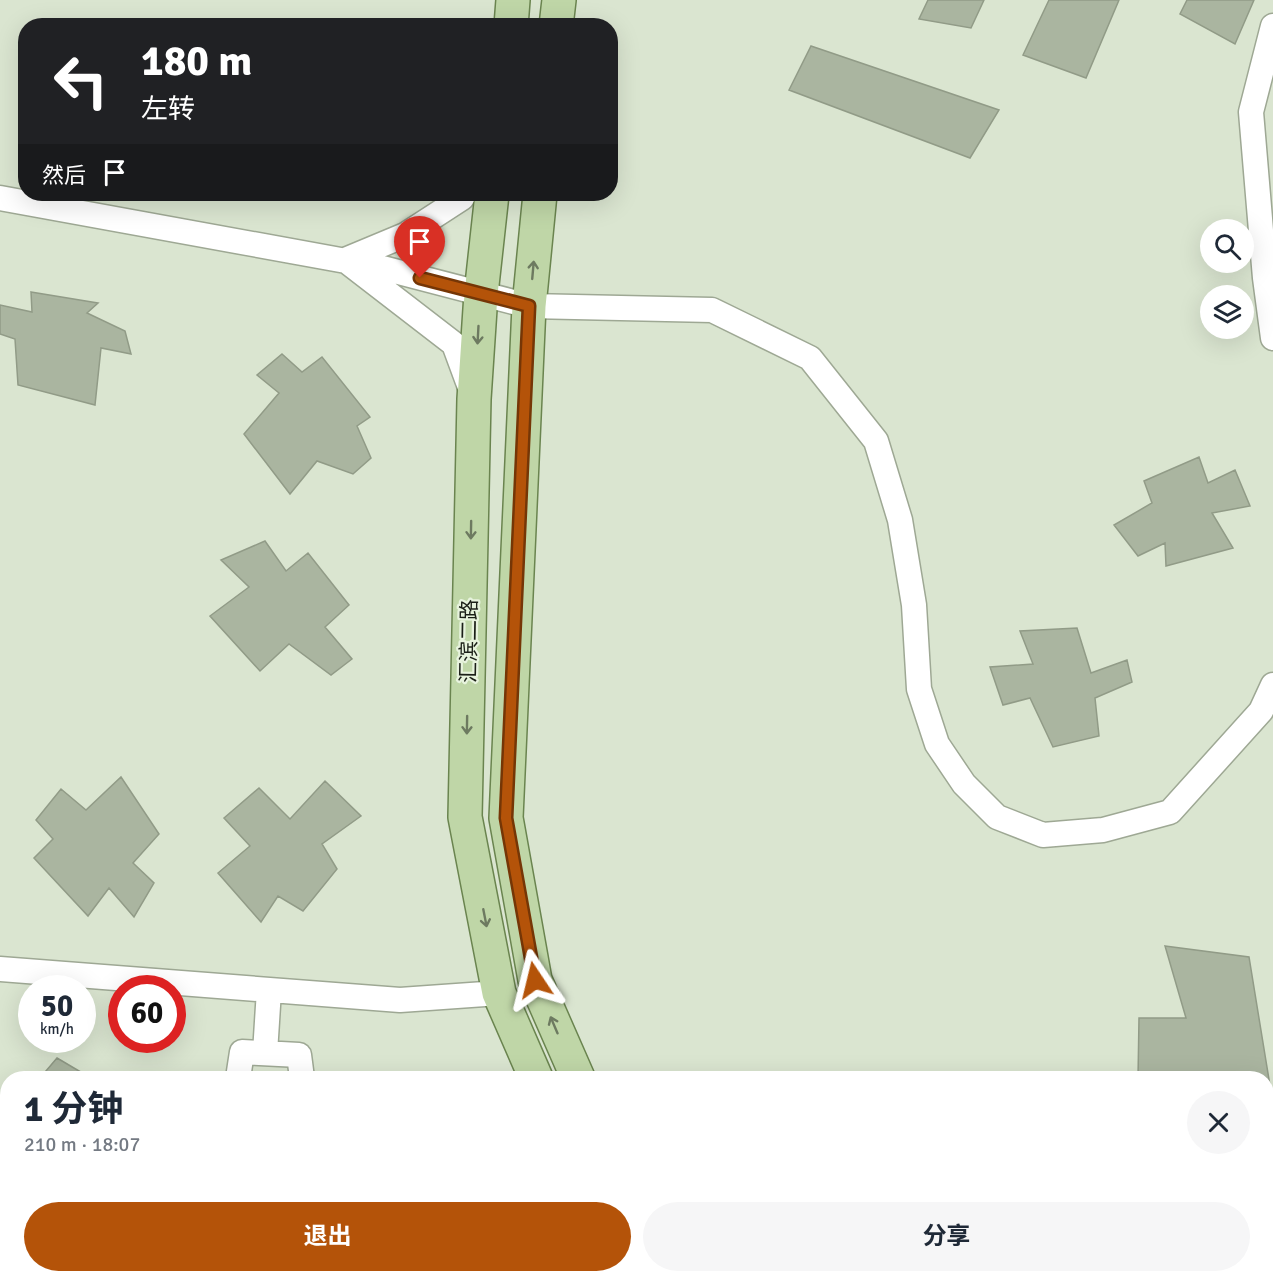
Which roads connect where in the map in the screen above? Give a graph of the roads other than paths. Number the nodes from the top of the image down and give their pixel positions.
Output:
1 (513, 0) edge
2 (558, 0) edge
3 (512, 18) edge
4 (557, 18) edge
5 (1273, 26) edge
6 (0, 198) edge
7 (457, 201) edge
8 (491, 201) edge
9 (539, 201) edge
10 (345, 260) junction
11 (481, 294) junction
12 (529, 306) junction
13 (1273, 338) edge
14 (474, 399) junction
15 (1273, 685) edge
16 (0, 969) edge
17 (269, 990) junction
18 (499, 993) junction
19 (265, 1053) junction
20 (239, 1071) edge
21 (301, 1071) edge
22 (533, 1071) edge
23 (575, 1071) edge

1 - 3 main road
2 - 4 main road
5 - 13 street
6 - 10 street
7 - 10 street
8 - 11 main road, 汇滨二路
12 -> 9 main road
10 - 11 street
10 - 14 street
11 - 12 street
11 -> 14 main road, 汇滨二路
12 - 15 street
23 -> 12 main road
14 -> 18 main road, 汇滨二路
16 - 17 street
17 - 18 street
17 - 19 street
18 - 22 main road, 汇滨二路
19 - 20 street
19 - 21 street

